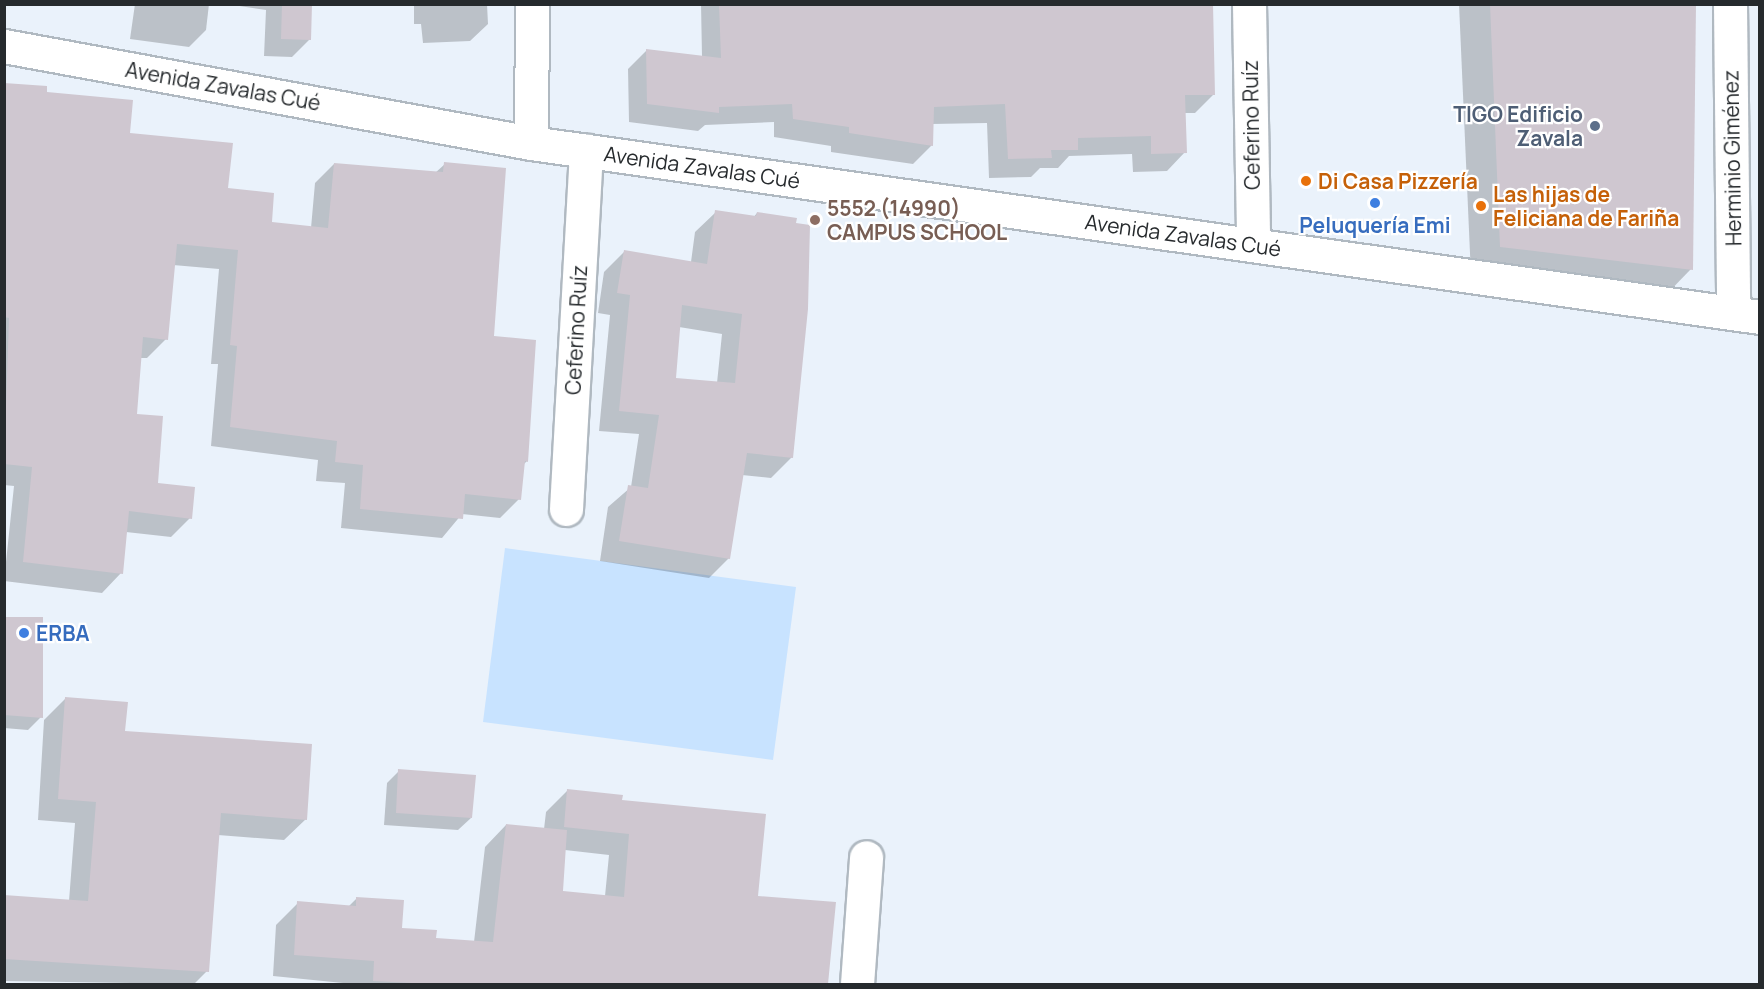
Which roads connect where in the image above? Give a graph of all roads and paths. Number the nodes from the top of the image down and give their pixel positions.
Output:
1 (532, 4) edge
2 (1249, 4) edge
3 (1730, 4) edge
4 (4, 46) edge
5 (531, 143) junction
6 (586, 150) junction
7 (1253, 245) junction
8 (1746, 314) edge
9 (566, 509) dead end
10 (866, 857) dead end
11 (857, 984) edge

1 - 5 main road
2 - 7 main road, Ceferino Ruíz
3 - 8 main road, Herminio Giménez
4 - 5 main road, Avenida Zavalas Cué
5 - 6 main road, Avenida Zavalas Cué
6 - 7 main road, Avenida Zavalas Cué
6 - 9 main road, Ceferino Ruíz
7 - 8 main road, Avenida Zavalas Cué
10 - 11 main road

